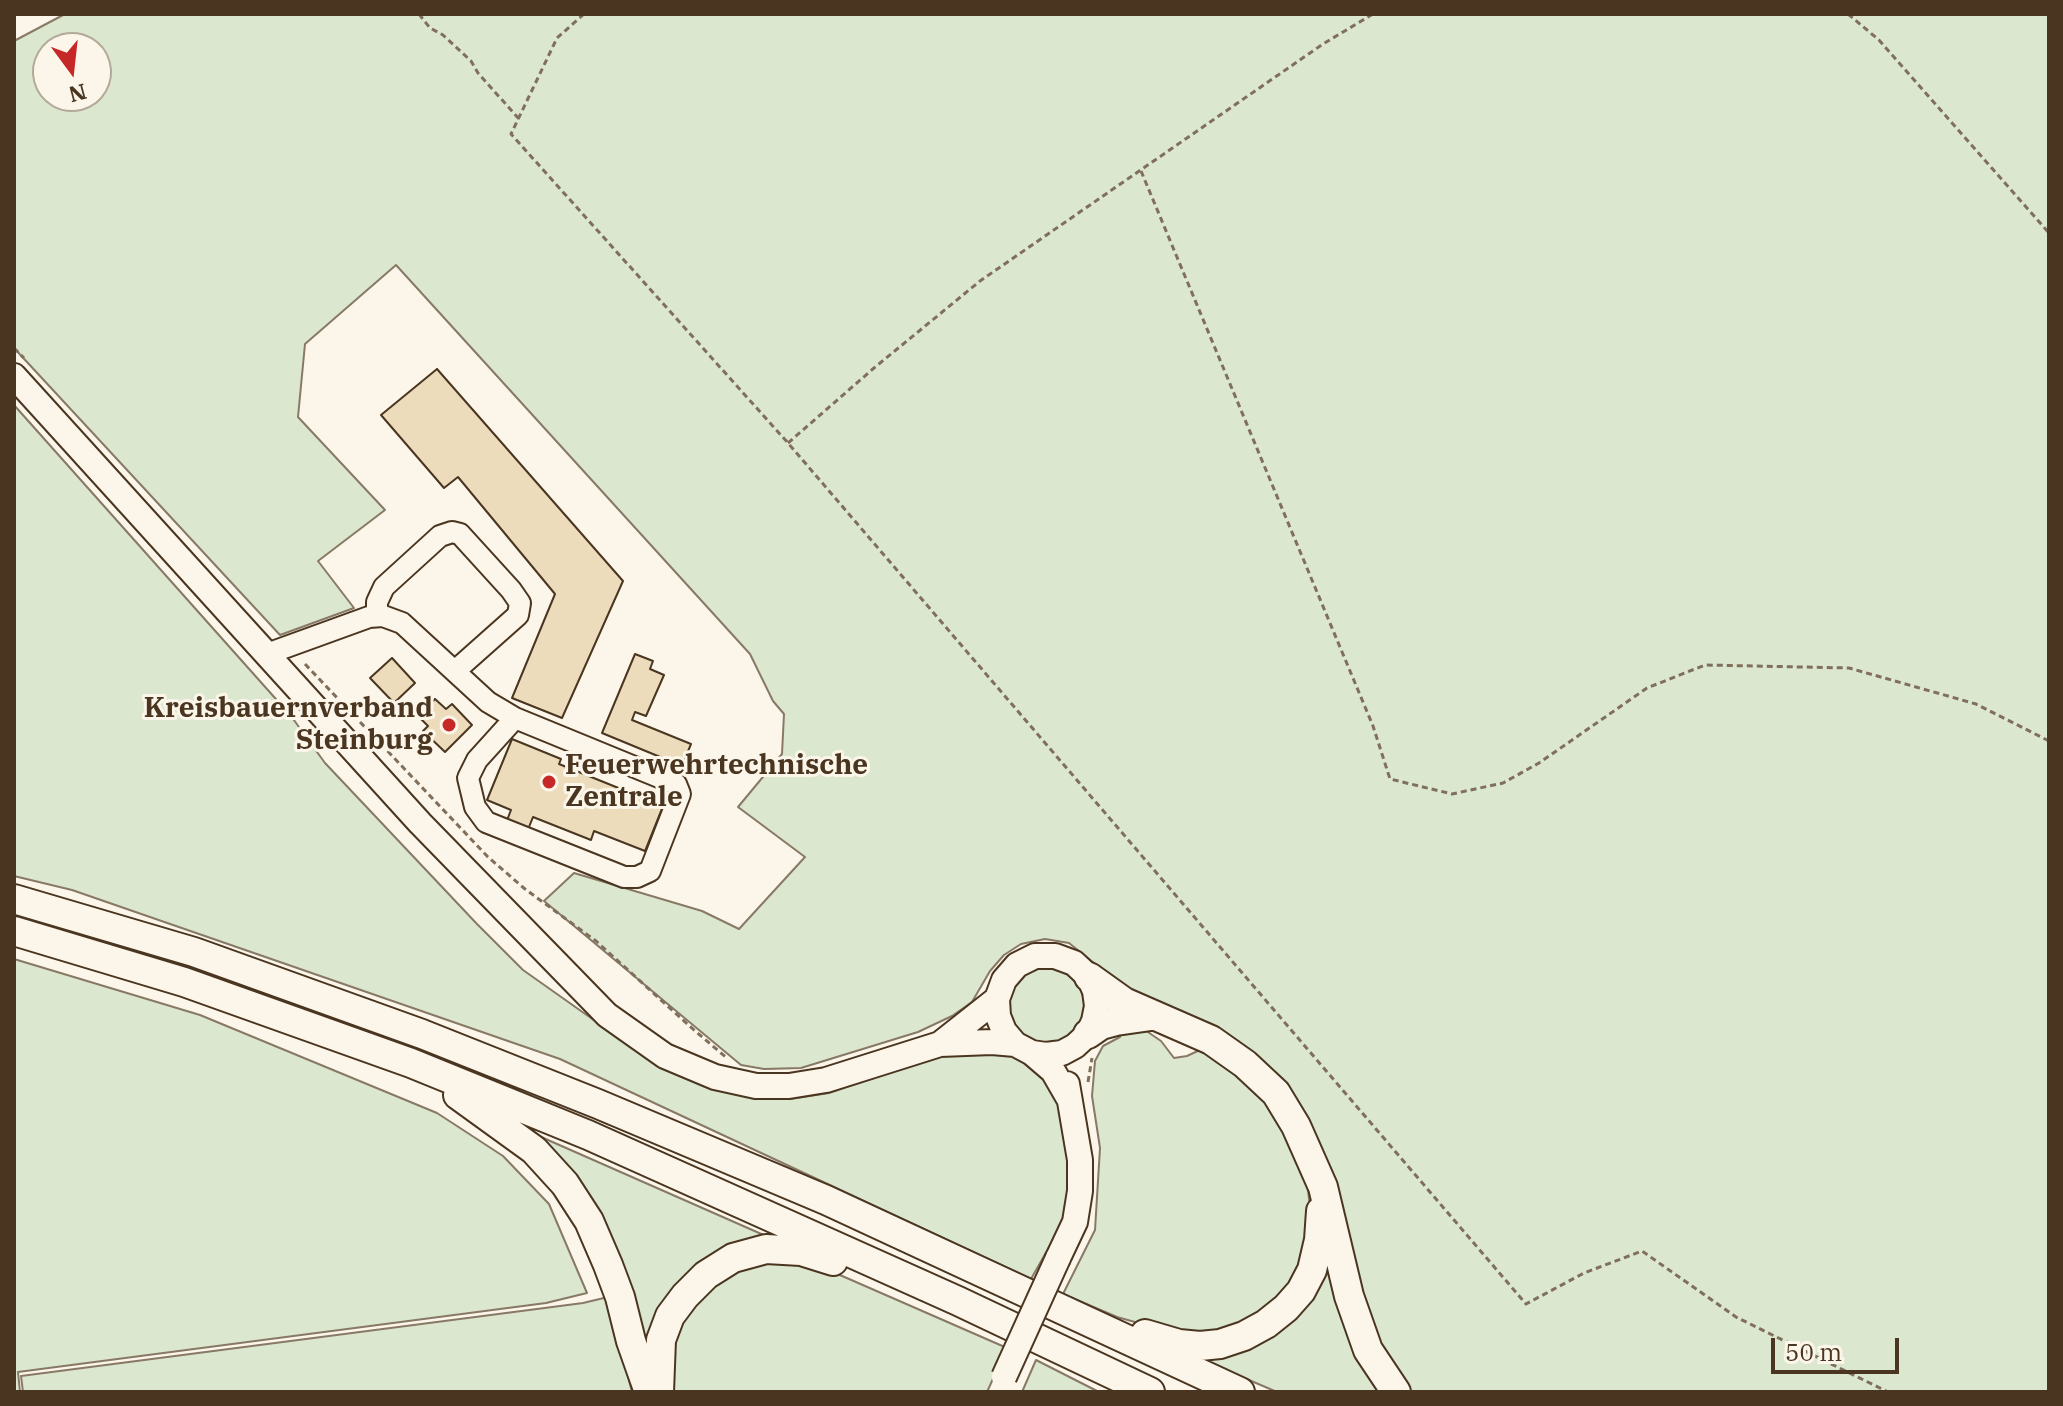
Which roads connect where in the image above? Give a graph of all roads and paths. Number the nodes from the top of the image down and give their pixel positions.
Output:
1 (419, 14) edge
2 (584, 14) edge
3 (1373, 14) edge
4 (1848, 14) edge
5 (519, 119) junction
6 (1141, 171) junction
7 (2049, 233) edge
8 (14, 376) edge
9 (788, 443) junction
10 (377, 616) junction
11 (267, 654) junction
12 (455, 671) junction
13 (515, 718) junction
14 (2049, 741) edge
15 (14, 899) edge
16 (14, 931) edge
17 (1089, 977) junction
18 (997, 999) junction
19 (1151, 1016) junction
20 (1081, 1040) junction
21 (940, 1044) junction
22 (1023, 1048) junction
23 (411, 1063) junction
24 (1068, 1097) junction
25 (1323, 1187) junction
26 (958, 1301) junction
27 (1057, 1308) junction
28 (1000, 1384) edge
29 (649, 1392) edge
30 (659, 1392) edge
31 (1150, 1392) edge
32 (1240, 1392) edge
33 (1396, 1392) edge
34 (1888, 1392) edge

1 - 5 path
2 - 5 path
3 - 6 path
4 - 7 path
5 - 9 path
6 - 9 path
6 - 14 path
8 - 11 main road
9 - 34 path
10 - 11 lane
10 - 12 lane
10 - 12 lane
11 - 21 main road
12 - 13 lane
13 - 13 lane
15 - 27 highway
16 - 23 highway
17 - 18 main road
17 - 19 highway
17 - 20 main road
18 - 21 main road
18 - 22 main road
19 - 20 highway
19 - 25 highway
20 - 22 main road
20 - 24 main road
21 - 22 main road
22 - 24 main road
23 - 26 highway
23 - 29 highway
24 - 28 main road, bridge
25 - 27 highway
25 - 33 highway
26 - 30 highway
26 - 31 highway
27 - 32 highway

